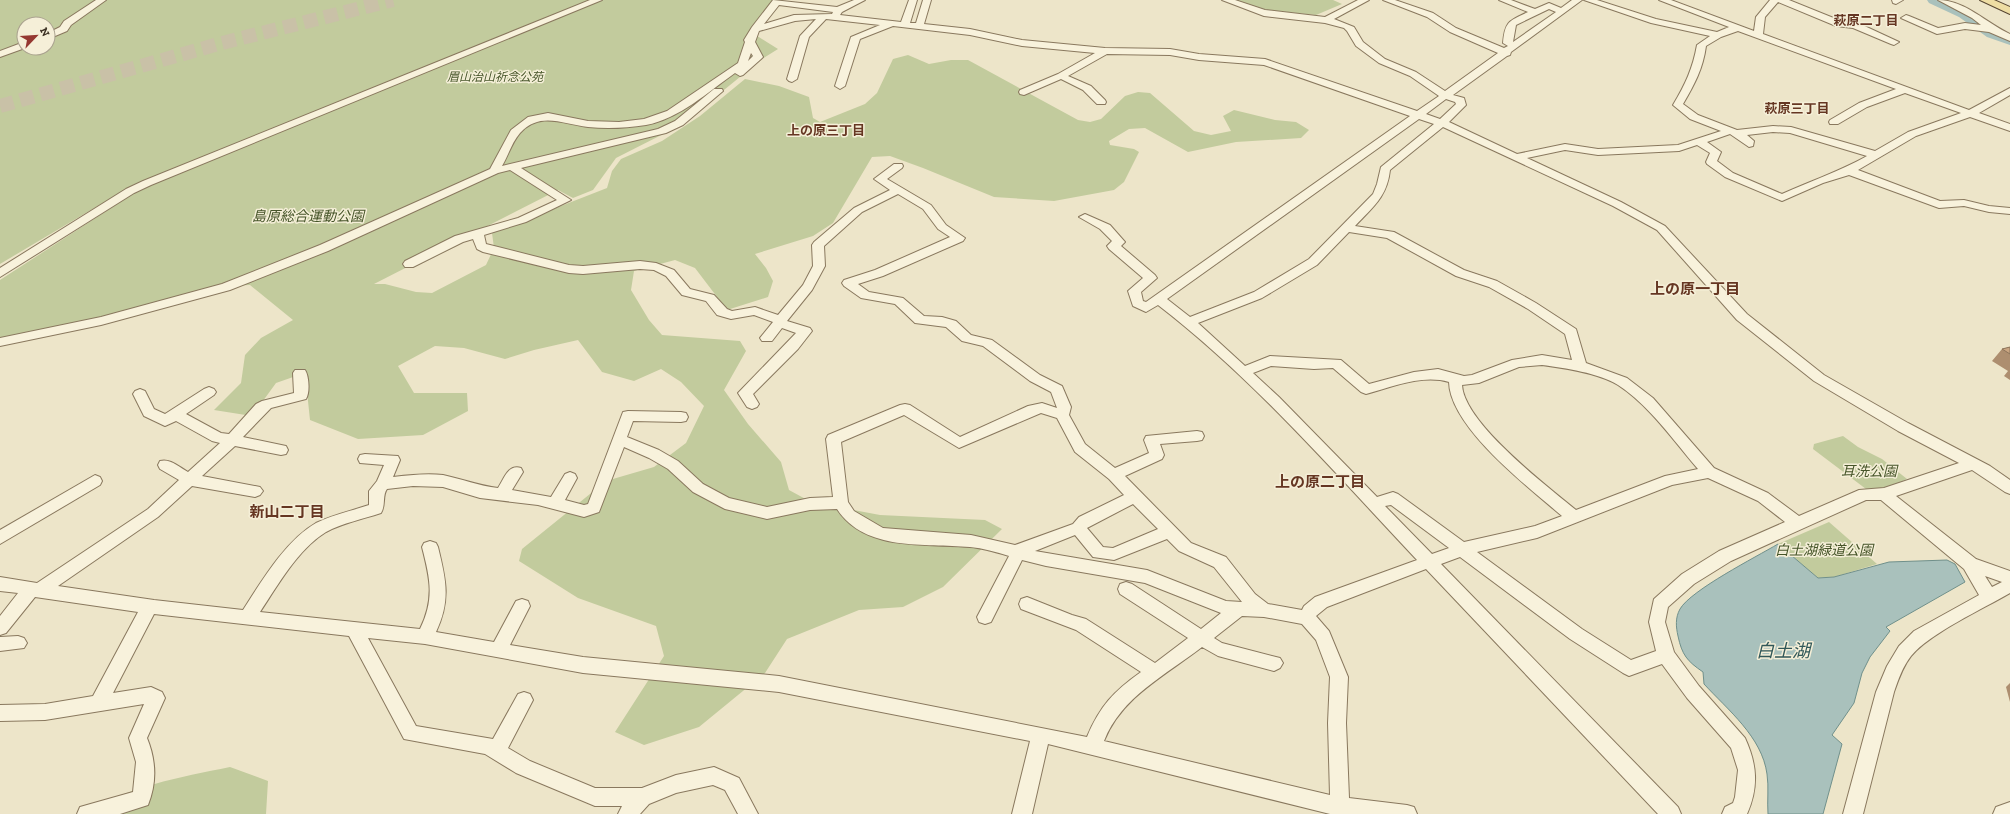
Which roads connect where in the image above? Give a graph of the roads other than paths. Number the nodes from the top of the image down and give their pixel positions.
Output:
1 (102, 0) edge
2 (598, 0) edge
3 (861, 0) edge
4 (913, 0) edge
5 (927, 0) edge
6 (1226, 0) edge
7 (1365, 0) edge
8 (1388, 0) edge
9 (1503, 0) edge
10 (1578, 0) edge
11 (1588, 0) edge
12 (1663, 0) edge
13 (1775, 0) edge
14 (1781, 0) edge
15 (1942, 0) edge
16 (1985, 0) edge
17 (777, 1) edge
18 (1562, 11) junction
19 (2010, 11) edge
20 (1535, 12) junction
21 (836, 13) junction
22 (824, 16) junction
23 (1906, 18) dead end
24 (1326, 20) junction
25 (891, 24) junction
26 (904, 26) junction
27 (919, 27) junction
28 (1736, 28) junction
29 (1990, 29) junction
30 (56, 32) edge
31 (752, 35) junction
32 (1718, 35) junction
33 (1758, 36) junction
34 (2010, 38) edge
35 (1894, 42) dead end
36 (1516, 46) junction
37 (16, 48) edge
38 (1105, 51) junction
39 (1507, 53) junction
40 (0, 54) edge
41 (1061, 76) junction
42 (792, 79) dead end
43 (840, 86) dead end
44 (1903, 90) junction
45 (2010, 90) edge
46 (1024, 92) dead end
47 (1446, 96) junction
48 (1101, 102) dead end
49 (1969, 114) junction
50 (1419, 115) junction
51 (1834, 122) dead end
52 (1442, 124) junction
53 (2010, 128) edge
54 (1733, 132) junction
55 (1698, 142) junction
56 (1749, 144) dead end
57 (1877, 156) junction
58 (1516, 157) junction
59 (898, 166) dead end
60 (512, 167) junction
61 (494, 171) junction
62 (1849, 171) junction
63 (898, 190) junction
64 (2010, 211) edge
65 (1085, 217) dead end
66 (1346, 228) junction
67 (477, 233) junction
68 (409, 264) dead end
69 (0, 273) edge
70 (1158, 299) junction
71 (780, 322) junction
72 (1188, 322) junction
73 (767, 338) dead end
74 (0, 342) edge
75 (1580, 366) junction
76 (1244, 372) junction
77 (300, 373) dead end
78 (1456, 378) junction
79 (209, 392) dead end
80 (140, 394) dead end
81 (752, 404) dead end
82 (175, 414) junction
83 (1062, 415) junction
84 (681, 417) dead end
85 (1197, 436) dead end
86 (621, 440) junction
87 (231, 441) junction
88 (281, 450) dead end
89 (365, 458) dead end
90 (1972, 464) junction
91 (165, 465) dead end
92 (516, 472) dead end
93 (1709, 472) junction
94 (1114, 475) junction
95 (570, 478) dead end
96 (190, 480) junction
97 (95, 481) dead end
98 (383, 484) junction
99 (2010, 488) edge
100 (255, 491) dead end
101 (502, 494) junction
102 (1884, 494) junction
103 (1136, 496) junction
104 (555, 503) junction
105 (841, 503) junction
106 (1374, 504) junction
107 (1574, 517) junction
108 (1798, 523) junction
109 (1078, 528) junction
110 (1169, 531) junction
111 (0, 538) edge
112 (430, 547) dead end
113 (1463, 549) junction
114 (1018, 551) junction
115 (1429, 561) junction
116 (1970, 564) junction
117 (2010, 578) edge
118 (0, 584) edge
119 (2010, 585) edge
120 (1126, 589) dead end
121 (34, 590) junction
122 (1988, 596) junction
123 (1027, 604) dead end
124 (522, 606) dead end
125 (149, 607) junction
126 (1240, 609) junction
127 (1264, 610) junction
128 (985, 617) dead end
129 (247, 618) junction
130 (1307, 618) junction
131 (0, 628) edge
132 (355, 630) junction
133 (425, 637) junction
134 (1200, 638) junction
135 (18, 643) dead end
136 (0, 644) edge
137 (499, 649) junction
138 (1666, 655) junction
139 (1274, 663) dead end
140 (1155, 672) junction
141 (524, 700) dead end
142 (98, 703) junction
143 (0, 713) edge
144 (1041, 735) junction
145 (1093, 746) junction
146 (496, 751) junction
147 (642, 797) junction
148 (1339, 810) edge
149 (2010, 811) edge
150 (87, 814) edge
151 (628, 814) edge
152 (748, 814) edge
153 (1022, 814) edge
154 (1407, 814) edge
155 (1671, 814) edge
156 (1732, 814) edge
157 (1853, 814) edge
158 (2003, 814) edge

1 - 30 street
2 - 69 street
3 - 21 street
4 - 26 street
5 - 27 street
6 - 24 street
7 - 24 street
8 - 39 street
9 - 20 street
10 - 18 street
11 - 32 street
12 - 28 street
13 - 33 street
14 - 35 street
15 - 29 street
16 - 19 main road
17 - 21 street
17 - 31 street
18 - 20 street
18 - 36 street
20 - 36 street
21 - 22 street
21 - 25 street
22 - 31 street
22 - 42 street
23 - 29 street
24 - 47 street
25 - 26 street
25 - 43 street
26 - 27 street
27 - 38 street
28 - 32 street
28 - 33 street
29 - 34 street
31 - 60 street
31 - 61 street
32 - 54 street
33 - 44 street
36 - 39 street
37 - 40 street
38 - 41 street
38 - 50 street
39 - 47 street
41 - 46 street
41 - 48 street
44 - 49 street
44 - 51 street
45 - 49 street
47 - 50 street
47 - 52 street
49 - 53 street
49 - 57 street
50 - 52 street
50 - 70 street
52 - 58 street
52 - 66 street
54 - 55 street
54 - 56 street
54 - 57 street
55 - 58 street
55 - 62 street
57 - 62 street
58 - 90 street
59 - 63 street
60 - 61 street
60 - 67 street
61 - 74 street
62 - 64 street
63 - 71 street
63 - 83 street
65 - 70 street
66 - 72 street
66 - 75 street
67 - 68 street
67 - 71 street
70 - 72 street
71 - 73 street
71 - 81 street
72 - 76 street
75 - 78 street
75 - 93 street
76 - 78 street
76 - 106 street
77 - 87 street
78 - 107 street
79 - 82 street
80 - 82 street
82 - 87 street
83 - 94 street
83 - 105 street
84 - 86 street
85 - 94 street
86 - 104 street
86 - 105 street
87 - 88 street
87 - 96 street
89 - 98 street
90 - 99 street
90 - 102 street
91 - 96 street
92 - 101 street
93 - 107 street
93 - 108 street
94 - 103 street
95 - 104 street
96 - 100 street
96 - 121 street
97 - 111 street
98 - 101 street
98 - 129 street
101 - 104 street
102 - 108 street
102 - 116 street
103 - 109 street
103 - 110 street
105 - 114 street
106 - 113 street
106 - 115 street
107 - 113 street
108 - 138 street
109 - 110 street
109 - 114 street
110 - 127 street
112 - 133 street
113 - 115 street
113 - 138 street
114 - 126 street
114 - 128 street
115 - 130 street
115 - 155 street
116 - 117 street
116 - 122 street
118 - 121 street
119 - 122 street
120 - 134 street
121 - 125 street
121 - 131 street
122 - 157 street
123 - 140 street
124 - 137 street
125 - 129 street
125 - 142 street
126 - 127 street
126 - 134 street
127 - 130 street
129 - 132 street
130 - 148 street
132 - 133 street
132 - 146 street
133 - 137 street
134 - 139 street
134 - 140 street
135 - 136 street
137 - 144 street
138 - 156 street
140 - 145 street
141 - 146 street
142 - 143 street
142 - 150 street
144 - 145 street
144 - 153 street
145 - 148 street
146 - 147 street
147 - 151 street
147 - 152 street
148 - 154 street
149 - 158 street

